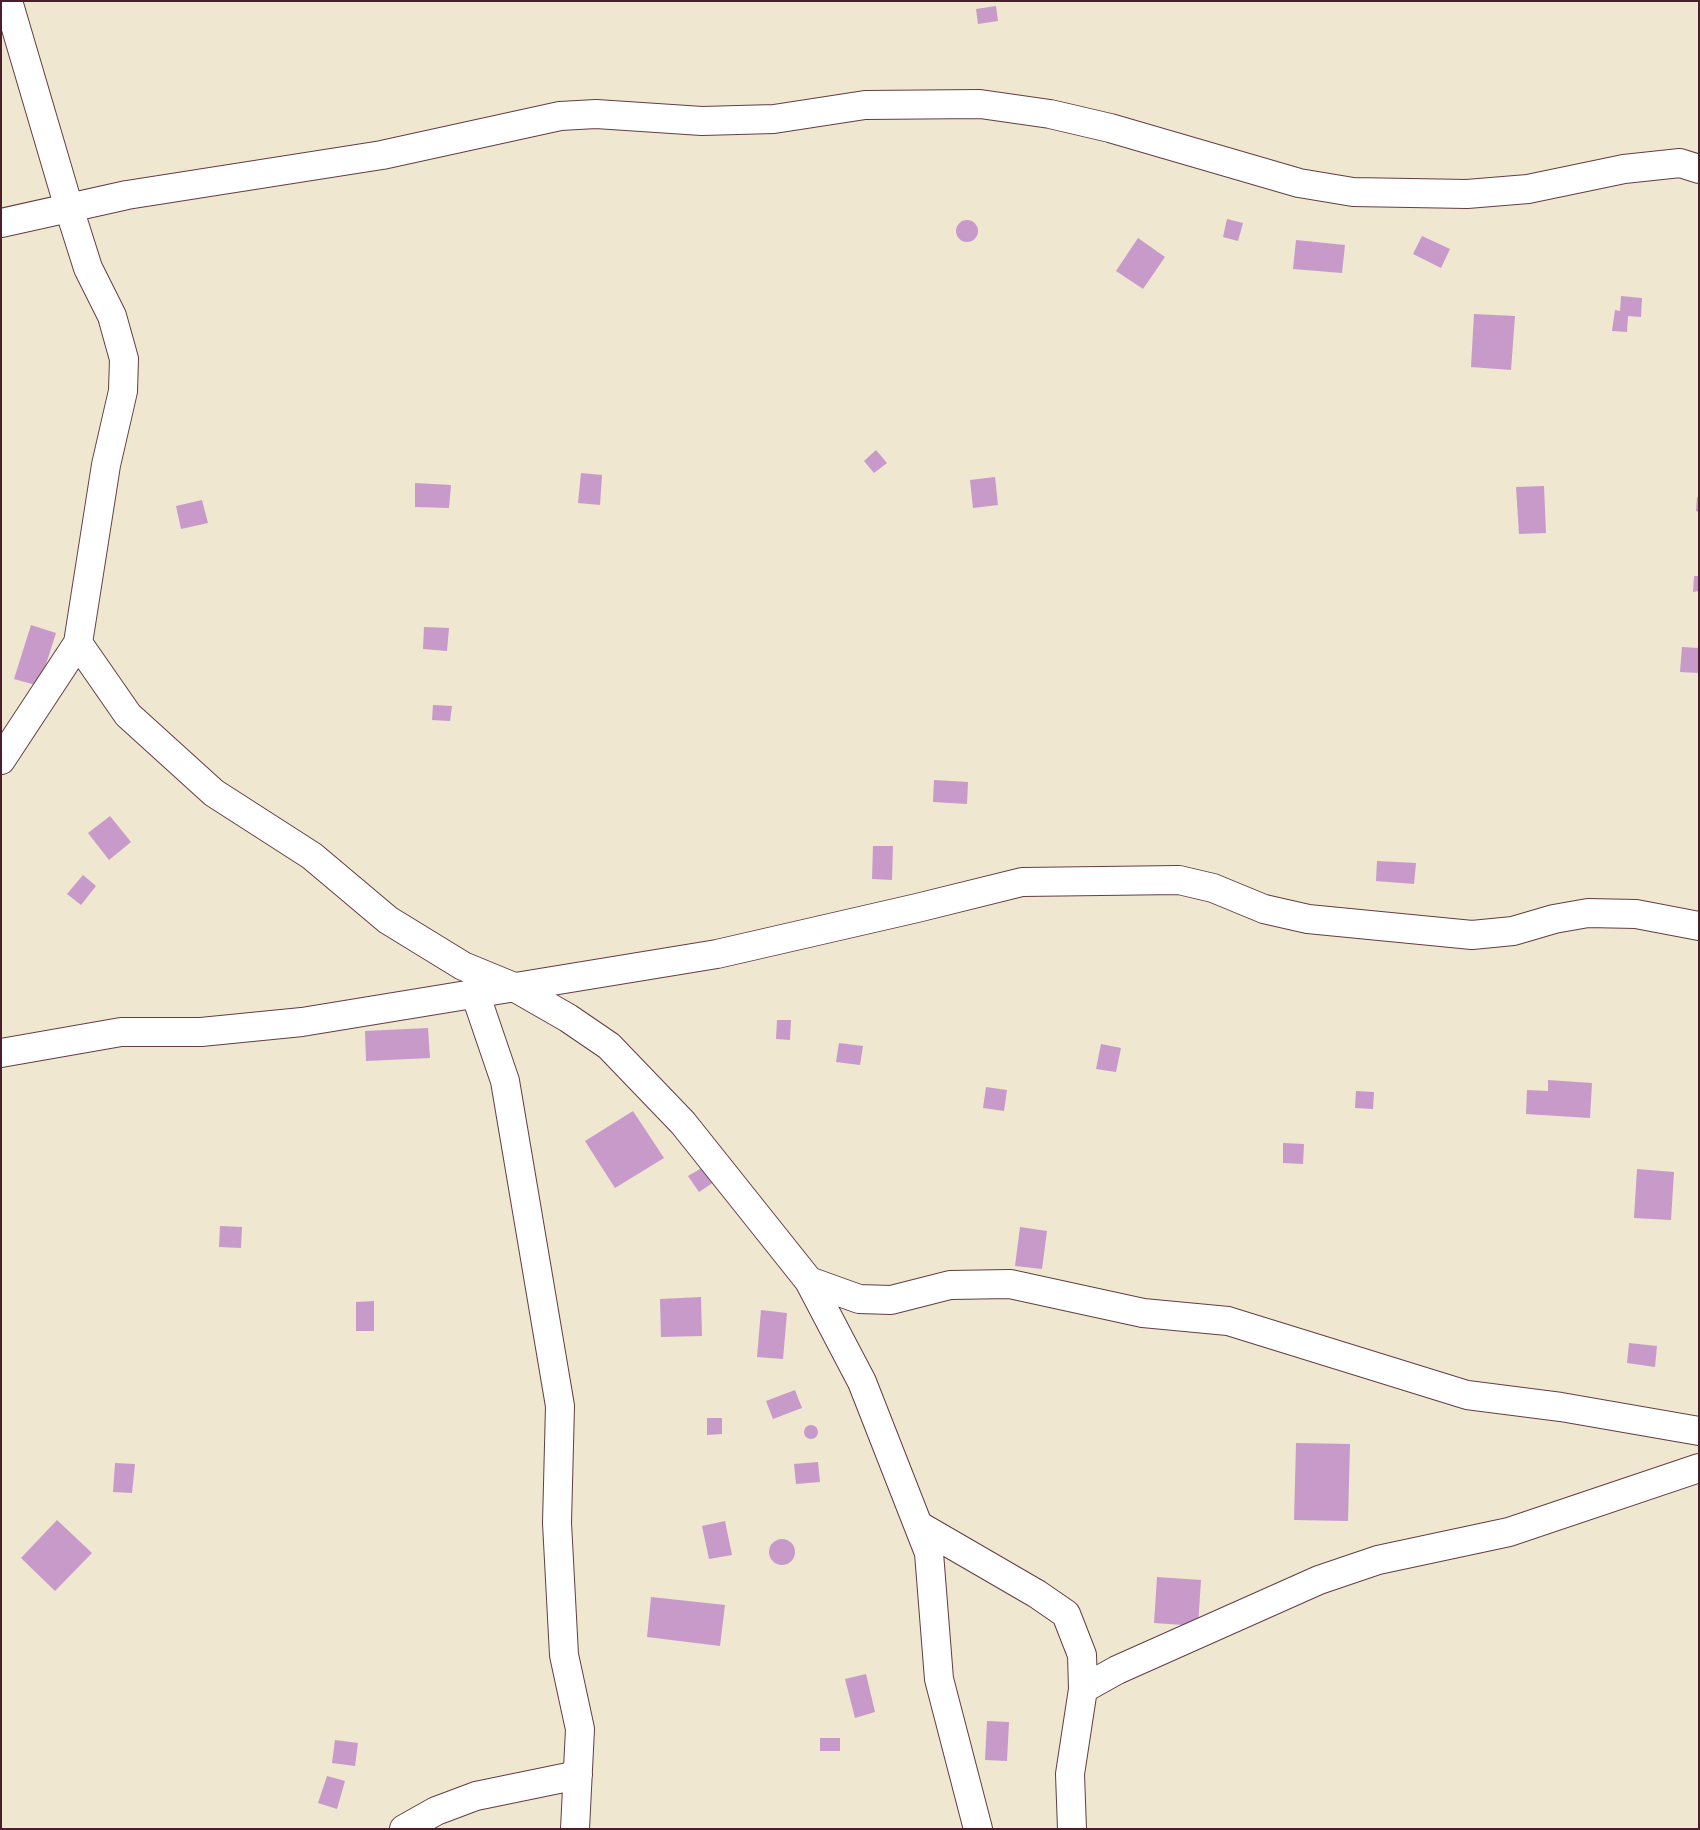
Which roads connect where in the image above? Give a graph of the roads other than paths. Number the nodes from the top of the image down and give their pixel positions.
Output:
1 (8, 1) edge
2 (1699, 168) edge
3 (68, 208) junction
4 (1, 223) edge
5 (78, 643) junction
6 (1, 760) edge
7 (1699, 926) edge
8 (514, 987) junction
9 (475, 993) junction
10 (1, 1052) edge
11 (809, 1281) junction
12 (1699, 1431) edge
13 (1699, 1468) edge
14 (918, 1525) junction
15 (1083, 1690) junction
16 (578, 1776) junction
17 (404, 1829) edge
18 (576, 1829) edge
19 (978, 1829) edge
20 (1072, 1829) edge

1 - 3 street
2 - 3 street
3 - 4 street
3 - 5 street
5 - 6 street
5 - 8 street
7 - 8 street
8 - 9 street
8 - 11 street
9 - 10 street
9 - 16 street
11 - 12 street
11 - 14 street
13 - 15 street
14 - 15 street
14 - 19 street
15 - 20 street
16 - 17 street
16 - 18 street

